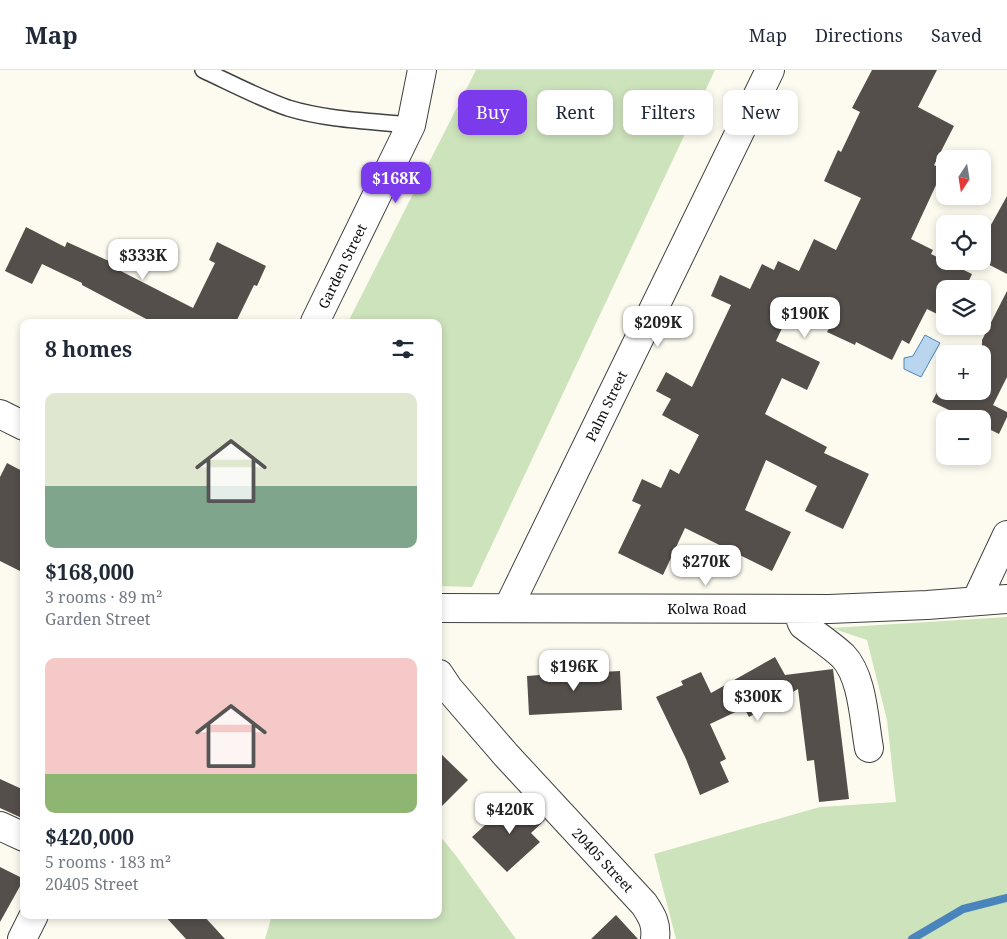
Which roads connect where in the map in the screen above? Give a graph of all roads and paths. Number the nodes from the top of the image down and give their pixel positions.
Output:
1 (203, 70) edge
2 (422, 70) edge
3 (770, 70) edge
4 (411, 125) junction
5 (316, 319) edge
6 (0, 414) edge
7 (20, 424) edge
8 (1007, 535) edge
9 (1007, 599) edge
10 (976, 601) junction
11 (442, 608) edge
12 (508, 608) junction
13 (802, 609) junction
14 (442, 678) edge
15 (869, 748) dead end
16 (0, 826) edge
17 (20, 835) edge
18 (32, 919) edge
19 (22, 939) edge
20 (655, 939) edge

1 - 4 lane
2 - 4 street, Garden Street
3 - 12 street, Palm Street
4 - 5 street, Garden Street
6 - 7 street
8 - 10 street
9 - 10 street, Kolwa Road
10 - 13 street, Kolwa Road
11 - 12 street, Kolwa Road
12 - 13 street, Kolwa Road
13 - 15 street
14 - 20 street, 20405 Street
16 - 17 street
18 - 19 street

